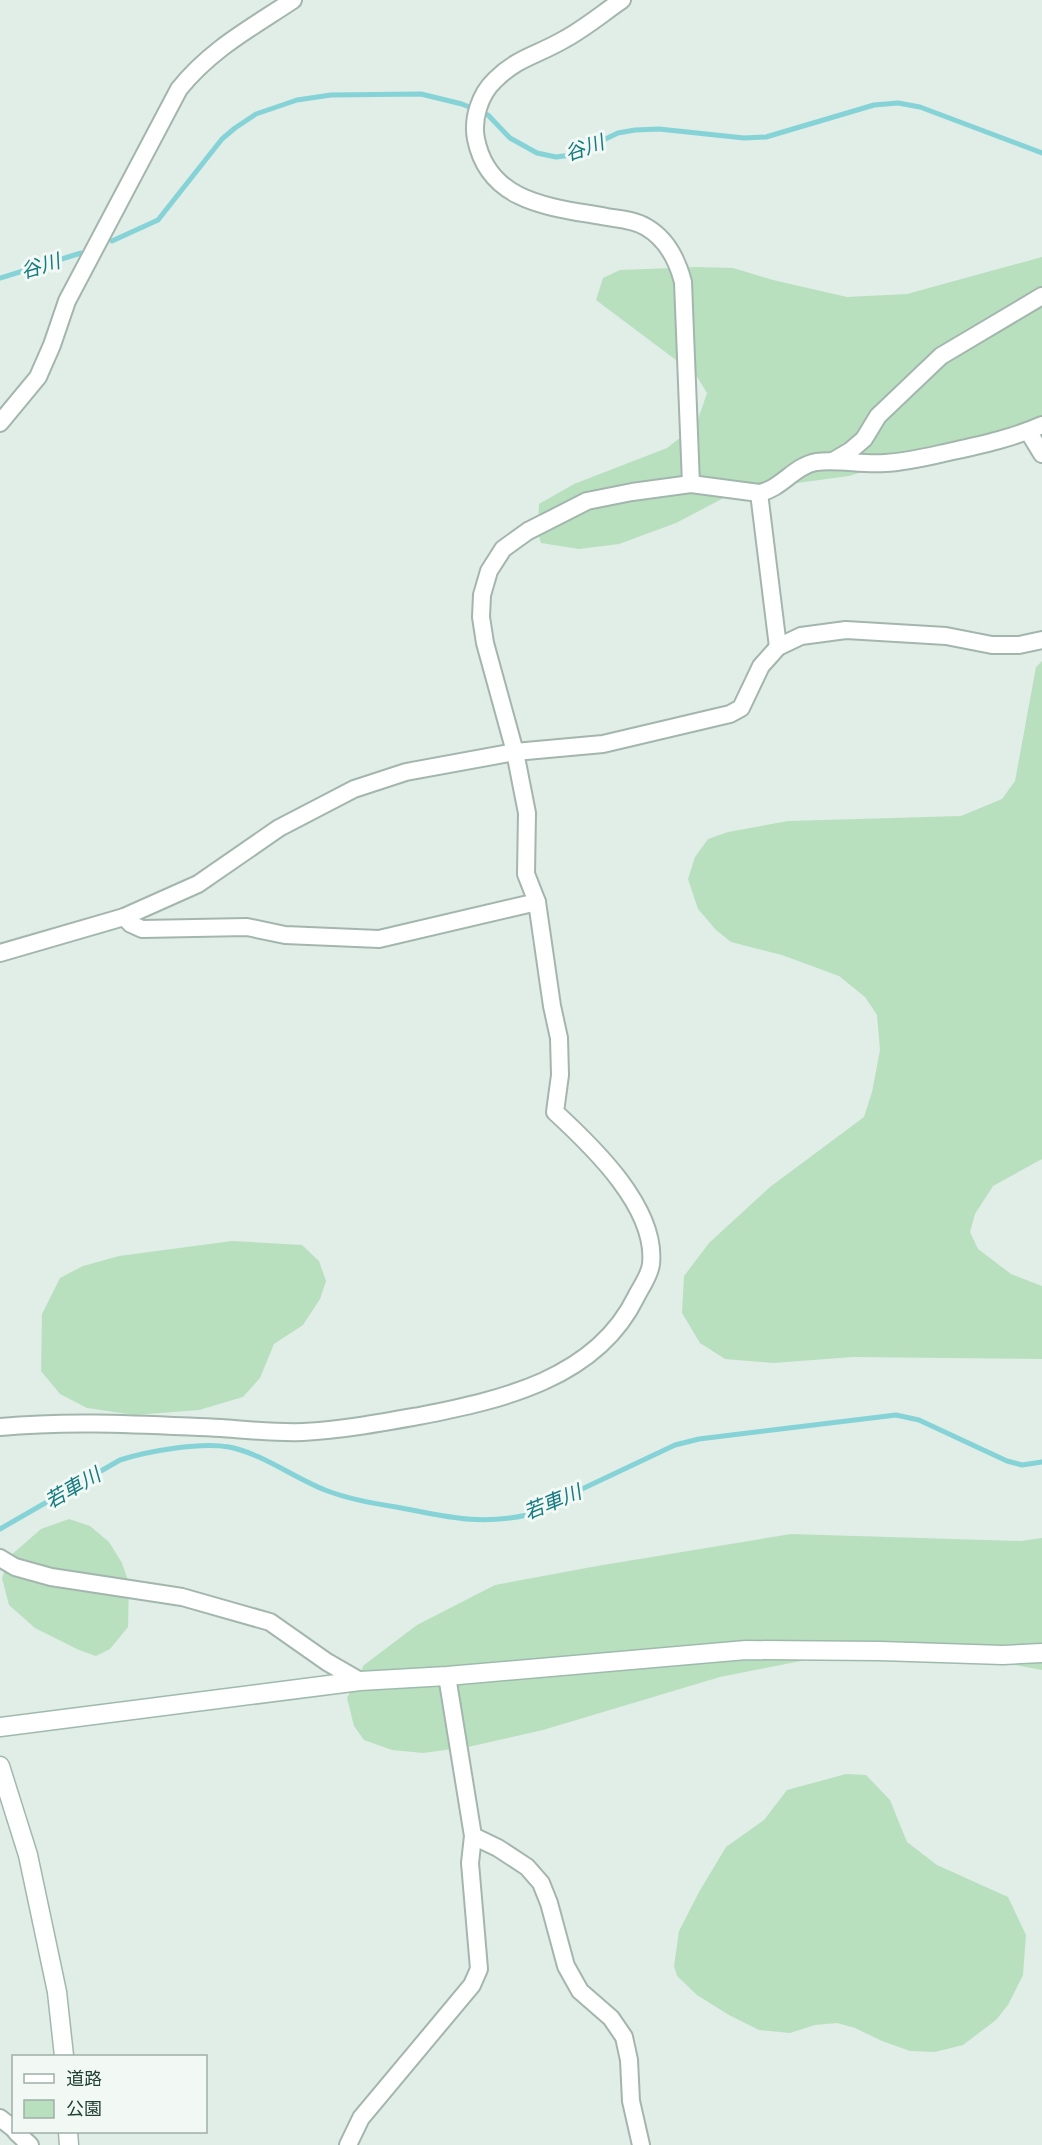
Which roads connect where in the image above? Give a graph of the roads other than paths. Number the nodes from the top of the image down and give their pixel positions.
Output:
1 (293, 0) edge
2 (622, 0) edge
3 (1042, 296) edge
4 (0, 423) edge
5 (1035, 428) edge
6 (1042, 454) edge
7 (833, 460) junction
8 (691, 484) junction
9 (759, 493) junction
10 (1042, 640) edge
11 (778, 647) junction
12 (515, 752) junction
13 (537, 902) junction
14 (124, 917) junction
15 (0, 953) edge
16 (0, 1427) edge
17 (0, 1558) edge
18 (1042, 1653) edge
19 (447, 1676) junction
20 (360, 1681) junction
21 (0, 1726) edge
22 (0, 1766) edge
23 (473, 1836) junction
24 (64, 2055) edge
25 (0, 2118) edge
26 (12, 2128) edge
27 (18, 2133) edge
28 (30, 2145) edge
29 (348, 2145) edge
30 (641, 2145) edge

1 - 4 street
2 - 8 street
3 - 7 street
5 - 6 street
5 - 7 street
7 - 9 street
8 - 9 street
8 - 12 street
9 - 11 street
10 - 11 street
11 - 12 street
12 - 13 street
12 - 14 street
13 - 14 street
13 - 16 street
14 - 15 street
17 - 20 street
18 - 19 street
19 - 20 street
19 - 23 street
20 - 21 street
22 - 24 street
23 - 29 street
23 - 30 street
25 - 26 street
27 - 28 street

